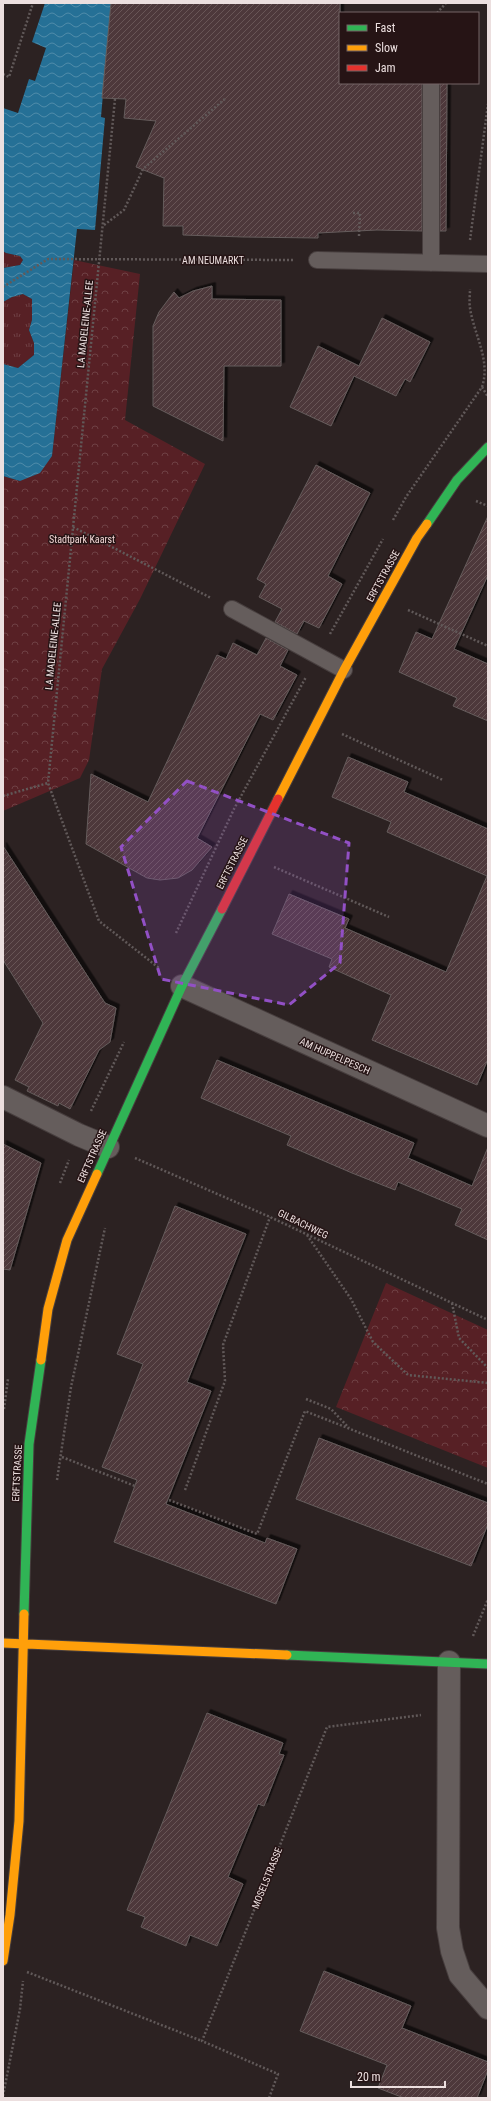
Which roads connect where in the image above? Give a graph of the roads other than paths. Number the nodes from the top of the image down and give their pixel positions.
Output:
1 (431, 84) edge
2 (317, 260) road end
3 (431, 263) junction
4 (488, 264) edge
5 (488, 447) edge
6 (232, 609) road end
7 (344, 670) junction
8 (182, 986) junction
9 (3, 1097) edge
10 (488, 1126) edge
11 (108, 1147) junction
12 (3, 1642) edge
13 (24, 1643) junction
14 (456, 1663) junction
15 (488, 1664) edge
16 (3, 1962) edge
17 (488, 2008) edge

1 - 3 lane
2 - 3 lane
3 - 4 lane
5 - 7 street, ERFTSTRASSE
6 - 7 lane
7 - 8 street, ERFTSTRASSE
8 - 10 street, AM HUPPELPESCH
8 - 11 street, ERFTSTRASSE
9 - 11 street
11 - 13 street, ERFTSTRASSE
12 - 13 street
13 - 14 street
13 - 16 street, ERFTSTRASSE
14 - 15 street
14 - 17 street

